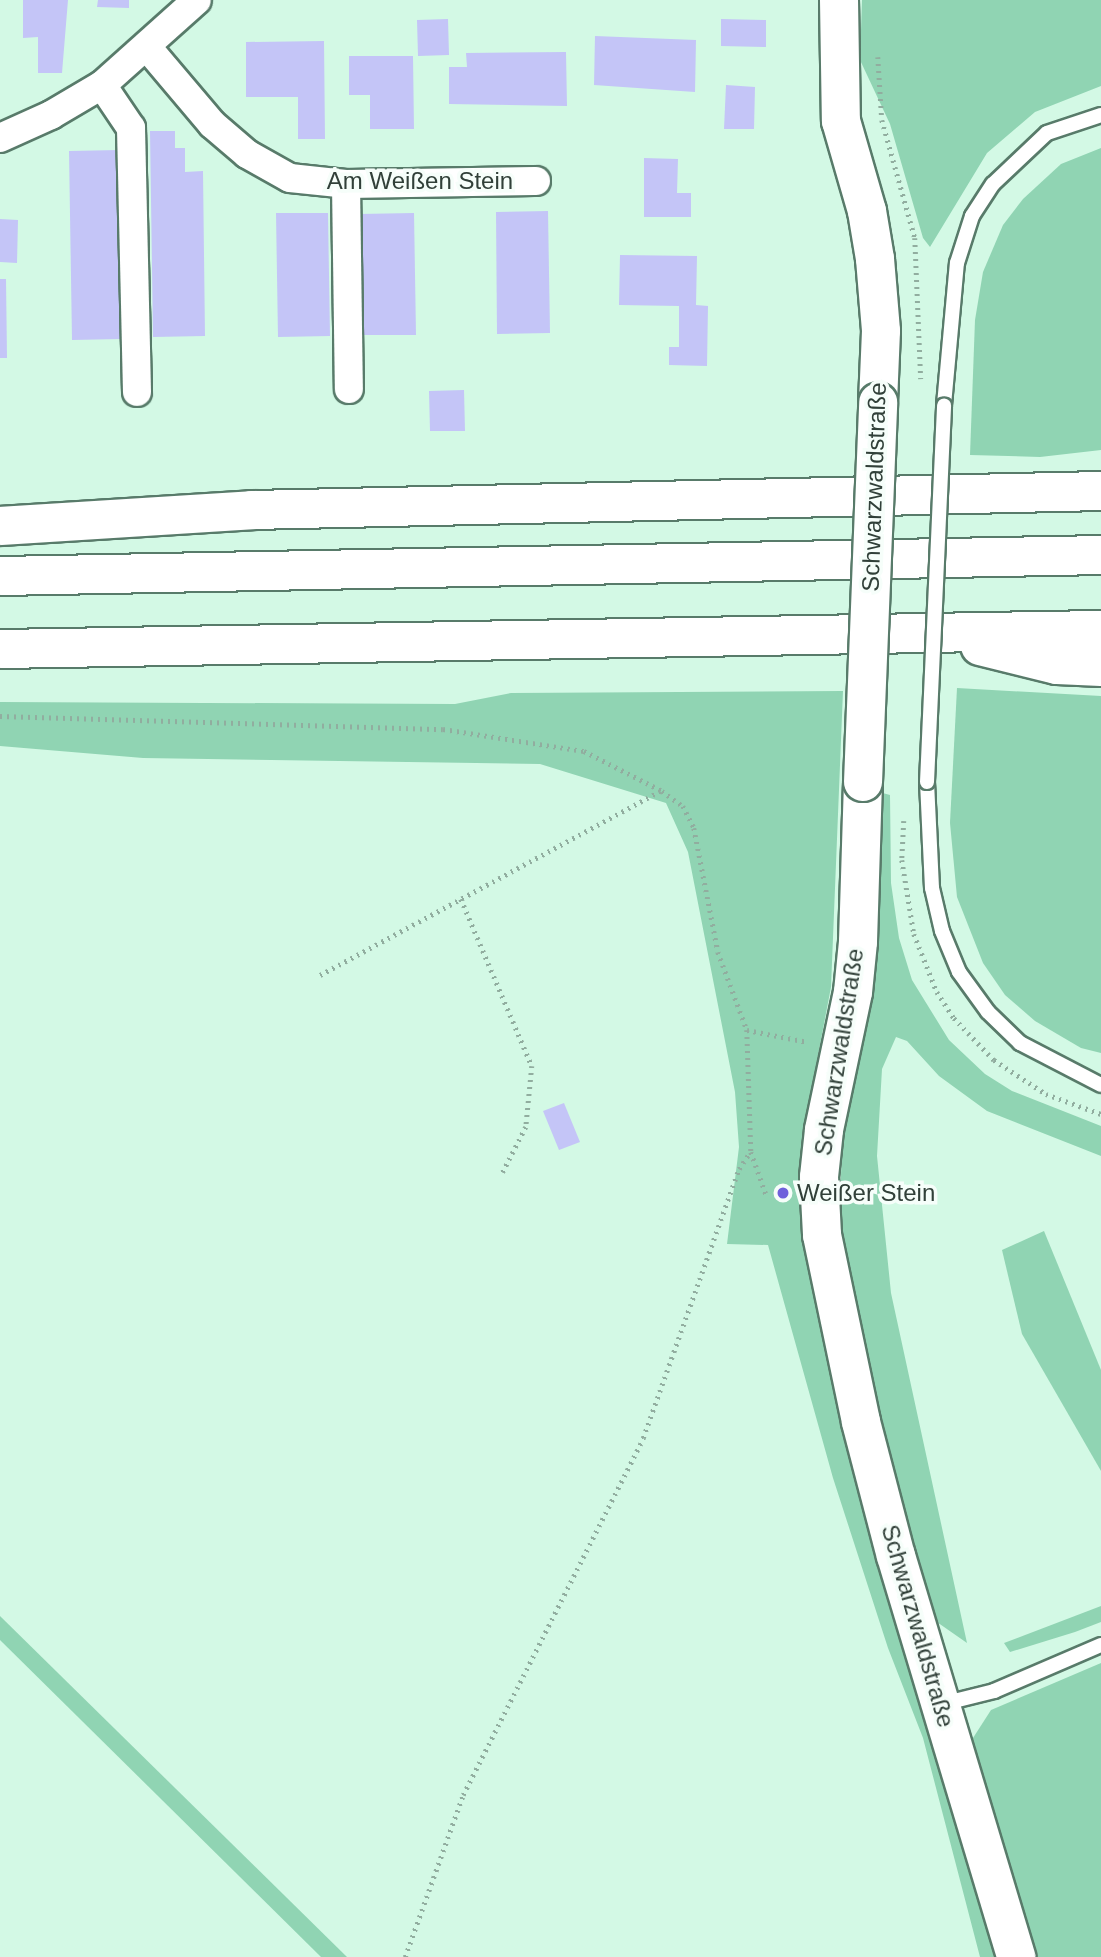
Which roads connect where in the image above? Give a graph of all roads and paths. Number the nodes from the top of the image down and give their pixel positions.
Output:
1 (197, 0) edge
2 (839, 0) edge
3 (147, 47) junction
4 (102, 85) junction
5 (1101, 114) edge
6 (0, 138) edge
7 (536, 181) dead end
8 (346, 184) junction
9 (349, 389) dead end
10 (137, 393) dead end
11 (1101, 477) edge
12 (1101, 491) edge
13 (1011, 493) junction
14 (0, 526) edge
15 (1101, 555) edge
16 (0, 576) edge
17 (1101, 630) edge
18 (930, 633) junction
19 (0, 649) edge
20 (1101, 667) edge
21 (0, 716) edge
22 (662, 791) junction
23 (461, 899) junction
24 (320, 975) dead end
25 (747, 1030) junction
26 (842, 1047) junction
27 (1101, 1085) edge
28 (751, 1152) junction
29 (503, 1172) dead end
30 (767, 1197) dead end
31 (1101, 1645) edge
32 (940, 1705) junction
33 (405, 1957) edge
34 (1016, 1957) edge

1 - 3 street
2 - 26 main road, Schwarzwaldstraße, bridge
3 - 4 street
3 - 8 street, Am Weißen Stein
4 - 6 street
4 - 10 street
5 - 27 lane, bridge
7 - 8 street, Am Weißen Stein
8 - 9 street
11 - 13 main road
12 - 13 main road
13 - 14 main road
15 - 16 main road
17 - 18 main road
18 - 19 main road
18 - 20 main road
21 - 22 path
22 - 23 path
22 - 25 path
23 - 24 path
23 - 29 path
25 - 26 path
25 - 28 path
26 - 32 main road, Schwarzwaldstraße
28 - 30 path
28 - 33 path
31 - 32 lane
32 - 34 main road, Schwarzwaldstraße

